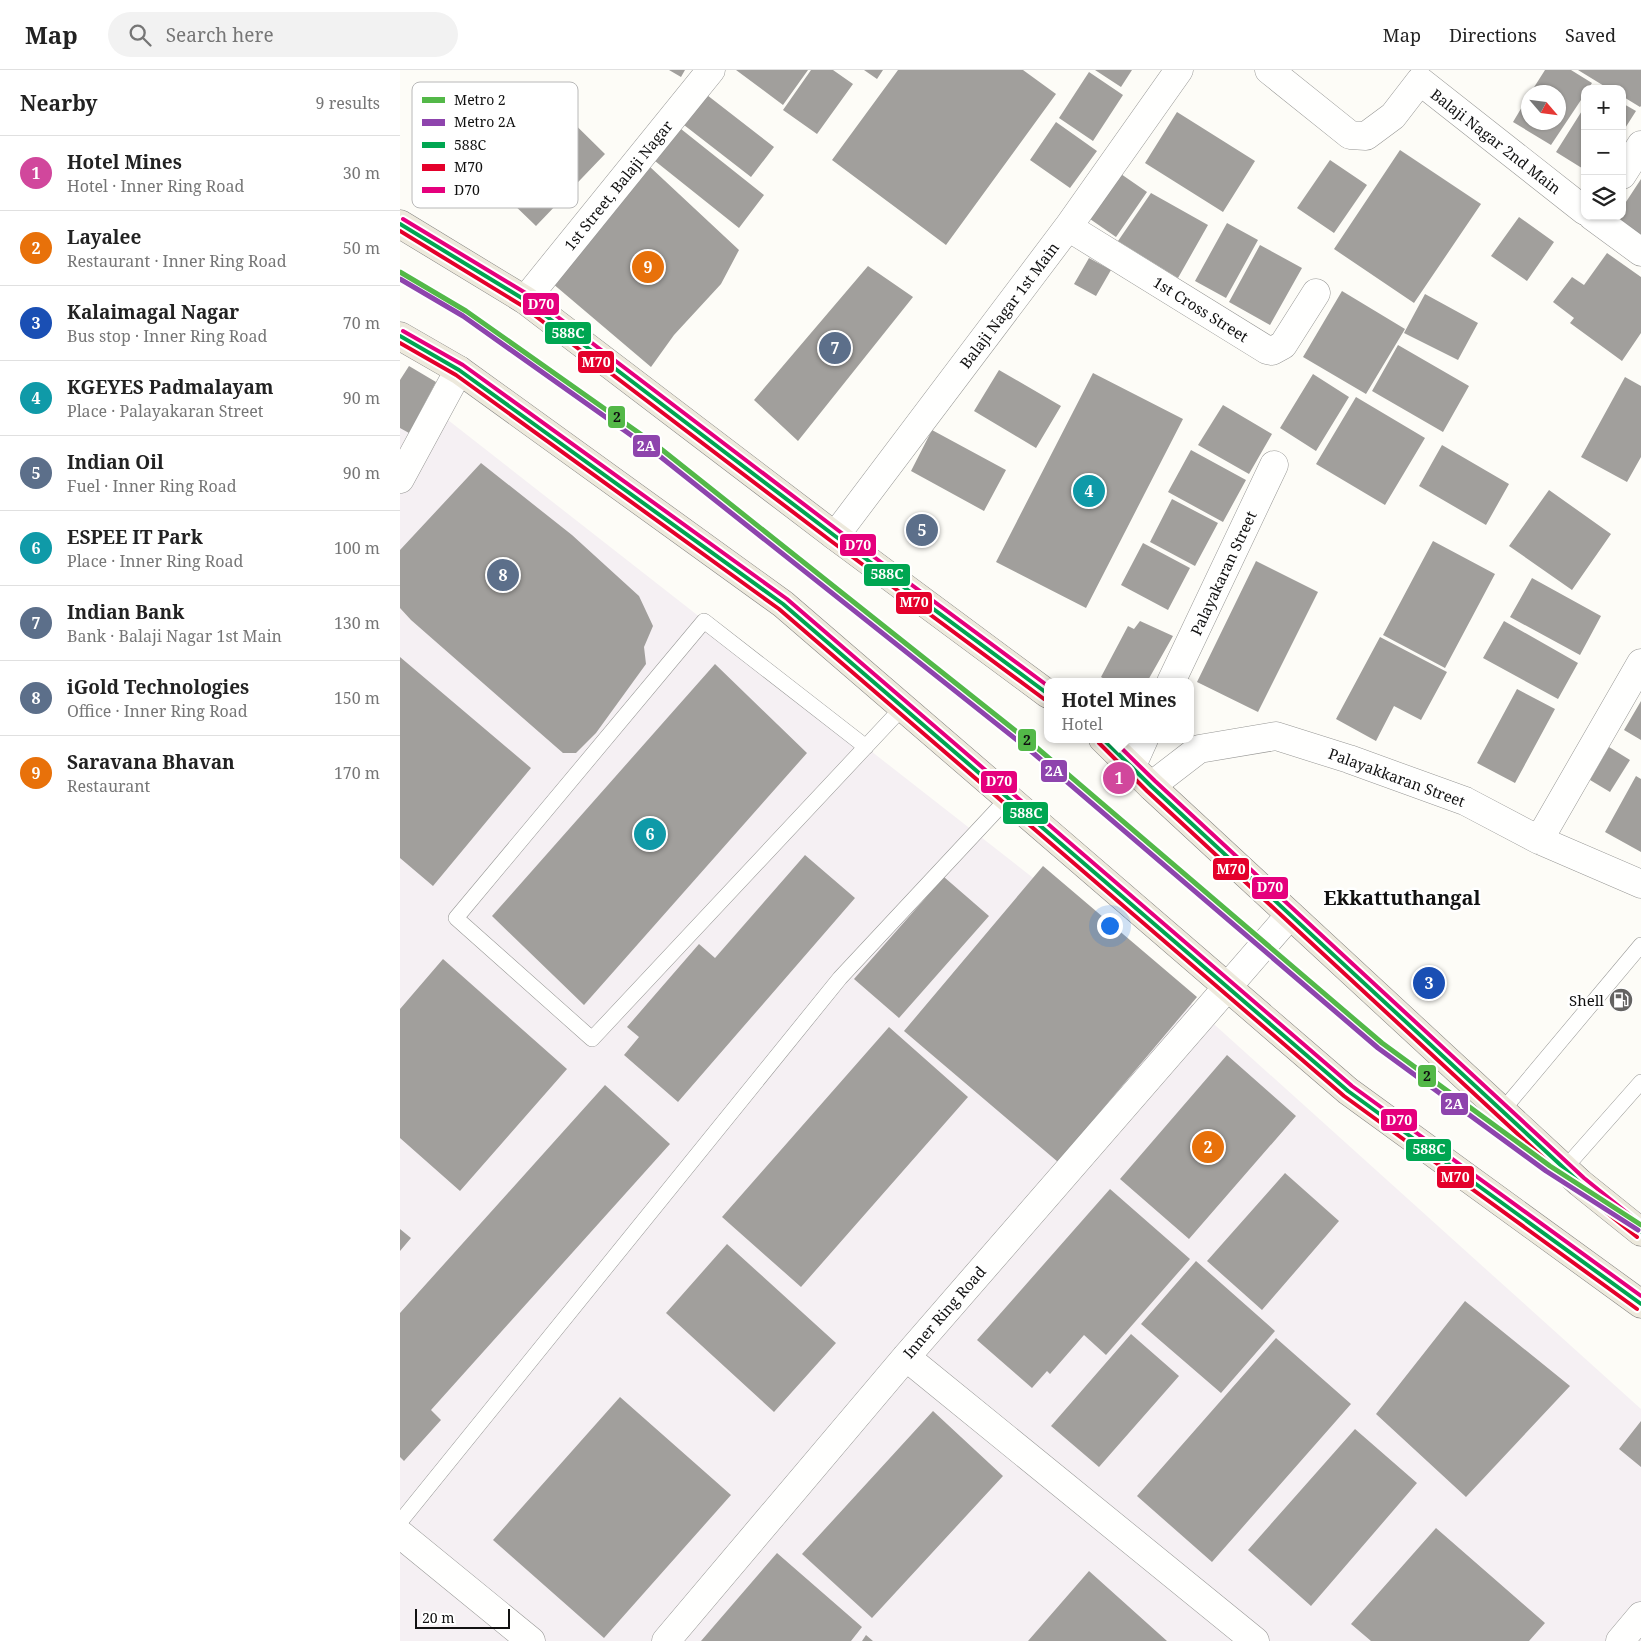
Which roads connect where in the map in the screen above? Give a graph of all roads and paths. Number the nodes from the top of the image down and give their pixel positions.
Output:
1 (711, 70) edge
2 (1179, 70) edge
3 (1270, 71) edge
4 (1424, 76) edge
5 (1641, 146) edge
6 (1626, 169) edge
7 (1581, 206) edge
8 (1599, 220) edge
9 (400, 224) edge
10 (1068, 227) junction
11 (1641, 252) edge
12 (1316, 293) dead end
13 (525, 300) junction
14 (400, 336) edge
15 (458, 370) junction
16 (1274, 465) dead end
17 (400, 478) edge
18 (834, 536) junction
19 (1641, 663) edge
20 (1173, 678) edge
21 (1044, 691) edge
22 (903, 707) junction
23 (1107, 743) edge
24 (1142, 743) edge
25 (866, 746) junction
26 (1131, 768) junction
27 (1150, 786) junction
28 (1008, 798) junction
29 (1539, 840) junction
30 (1641, 884) edge
31 (1290, 915) junction
32 (1641, 945) edge
33 (1227, 987) junction
34 (1641, 1082) edge
35 (1502, 1111) junction
36 (1565, 1168) junction
37 (1641, 1232) edge
38 (1641, 1304) edge
39 (906, 1357) junction
40 (400, 1522) edge
41 (400, 1534) edge
42 (1641, 1616) edge
43 (531, 1641) edge
44 (666, 1641) edge
45 (1255, 1641) edge
46 (1620, 1641) edge

1 - 13 street, 1st Street, Balaji Nagar
2 - 10 street, Balaji Nagar 1st Main
3 - 4 street, Balaji Nagar 2nd Main
4 - 7 street, Balaji Nagar 2nd Main
5 - 6 street
8 - 11 street, Balaji Nagar 2nd Main
9 - 13 main road
10 - 12 street, 1st Cross Street
10 - 18 street, Balaji Nagar 1st Main
13 - 18 main road
14 - 15 main road
15 - 17 street
15 - 22 main road
16 - 20 street, Palayakaran Street
18 - 21 main road
19 - 29 street
22 - 25 lane
22 - 28 main road
23 - 26 main road
24 - 26 street
25 - 25 lane
26 - 27 main road
27 - 29 street, Palayakkaran Street
27 - 31 main road
28 - 33 main road
28 - 40 lane
29 - 30 street, Palayakkaran Street
31 - 33 street, Inner Ring Road
31 - 35 main road
32 - 35 lane
33 - 38 main road
33 - 39 street, Inner Ring Road
34 - 36 lane
35 - 36 main road
36 - 37 main road
39 - 44 street, Inner Ring Road
39 - 45 street
41 - 43 street
42 - 46 street

